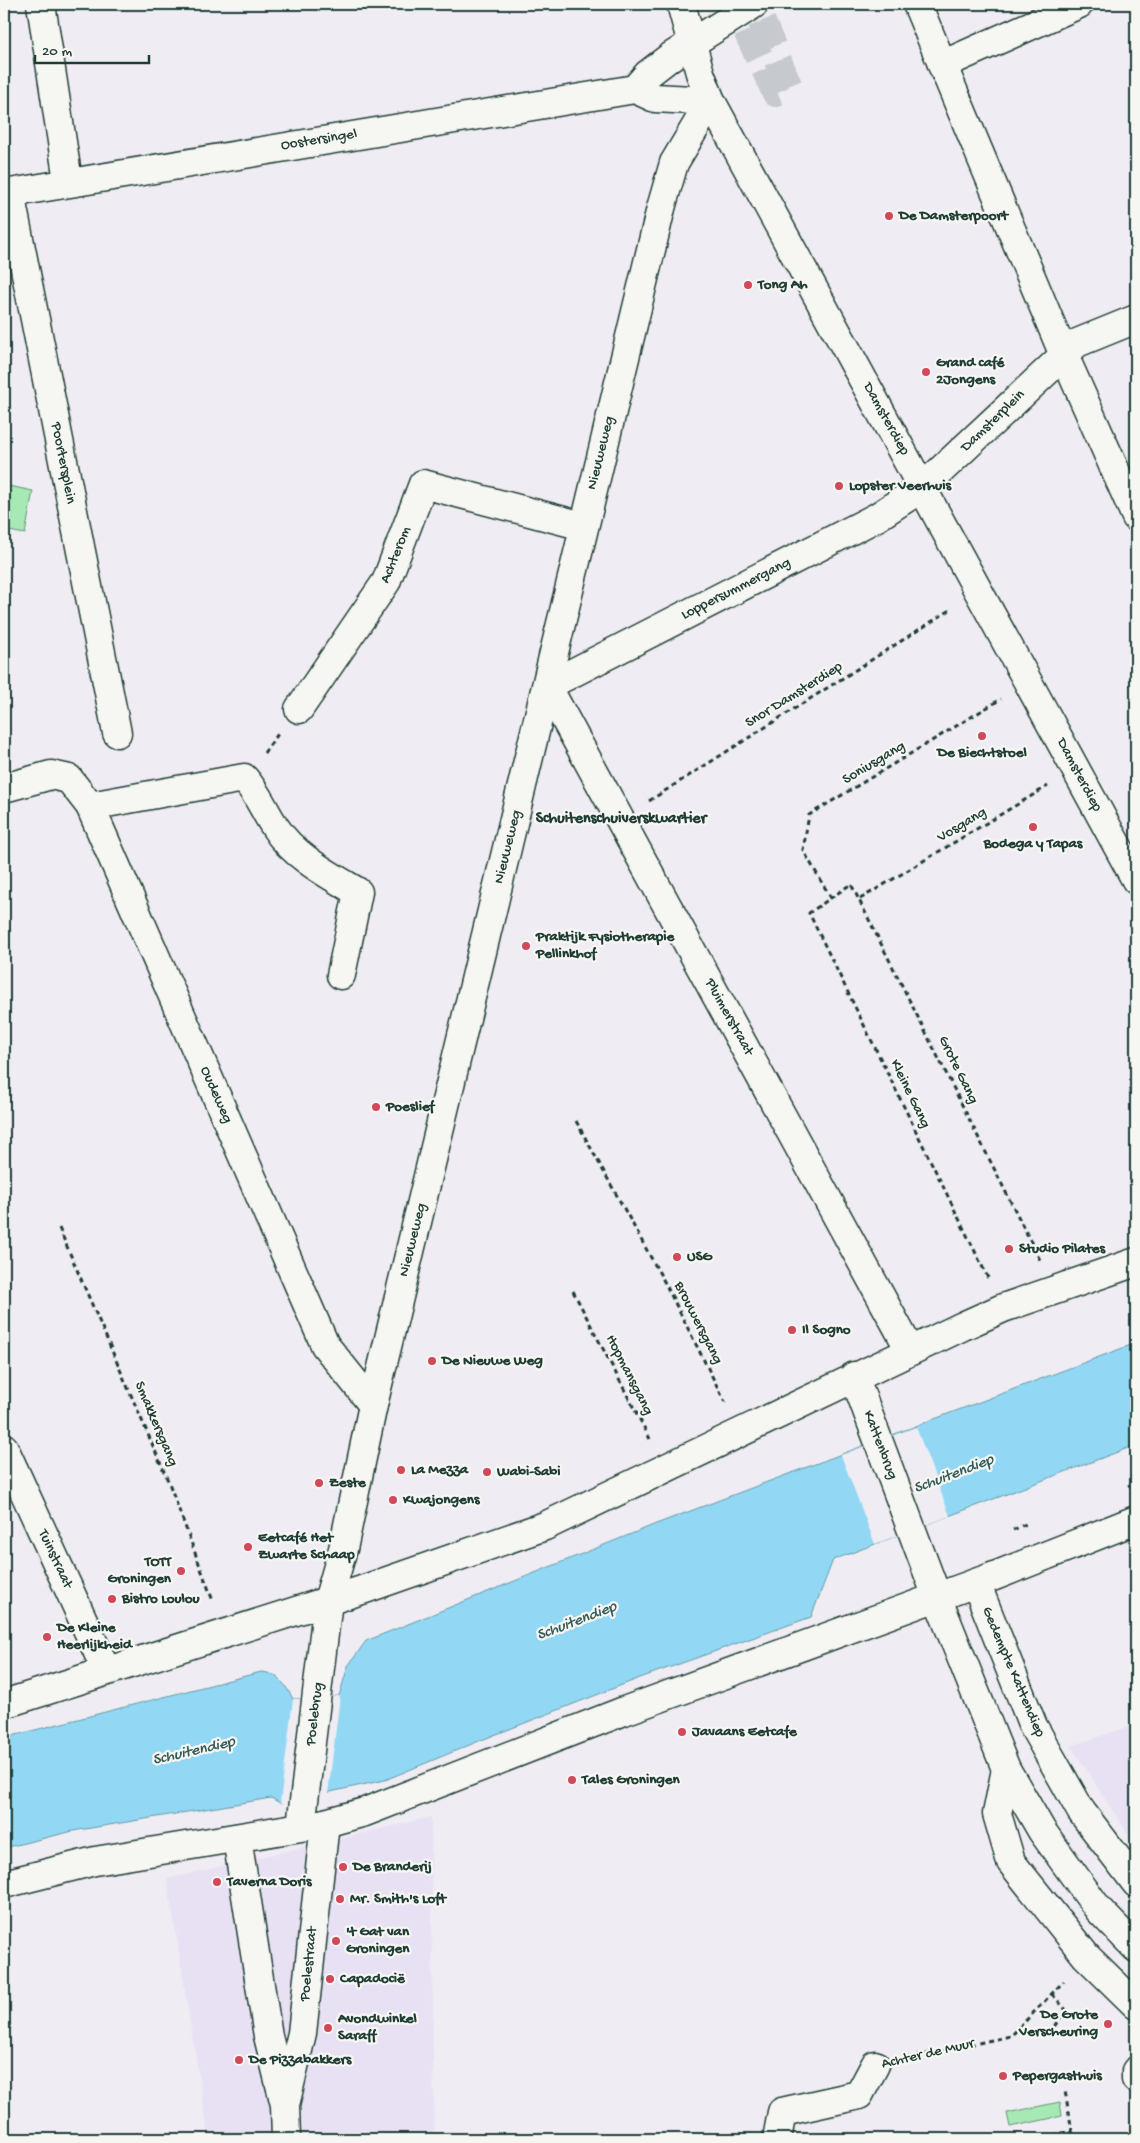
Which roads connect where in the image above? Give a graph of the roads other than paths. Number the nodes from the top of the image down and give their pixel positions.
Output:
1 (41, 4) edge
2 (681, 4) edge
3 (917, 4) edge
4 (1079, 4) edge
5 (749, 12) edge
6 (692, 44) junction
7 (942, 65) junction
8 (635, 89) junction
9 (711, 101) junction
10 (68, 182) junction
11 (7, 193) edge
12 (1136, 319) edge
13 (1063, 353) junction
14 (923, 487) junction
15 (1136, 517) edge
16 (583, 526) junction
17 (547, 686) junction
18 (299, 709) road end
19 (117, 734) dead end
20 (4, 788) edge
21 (90, 806) junction
22 (1136, 880) edge
23 (341, 975) dead end
24 (1136, 1262) edge
25 (910, 1350) junction
26 (854, 1376) junction
27 (373, 1405) junction
28 (4, 1448) edge
29 (1136, 1520) edge
30 (976, 1583) junction
31 (937, 1597) junction
32 (328, 1601) junction
33 (106, 1670) junction
34 (4, 1704) edge
35 (1006, 1770) junction
36 (310, 1817) junction
37 (237, 1838) junction
38 (1136, 1883) edge
39 (4, 1884) edge
40 (1136, 1948) edge
41 (1136, 2005) edge
42 (875, 2065) road end
43 (1136, 2071) edge
44 (1136, 2079) edge
45 (285, 2105) junction
46 (286, 2139) edge
47 (777, 2139) edge

1 - 10 street
2 - 6 street, Damsterdiep
3 - 7 street
4 - 7 street
5 - 6 street
6 - 8 street
6 - 9 street, Damsterdiep
7 - 13 street
8 - 9 street
8 - 10 street, Oostersingel
9 - 14 street, Damsterdiep
9 - 16 street, Nieuweweg
10 - 11 street, Oostersingel
11 - 19 street, Poortersplein
12 - 13 street, Damsterplein
13 - 14 street, Damsterplein
13 - 15 street
14 - 17 street, Loppersummergang
14 - 22 street, Damsterdiep
16 - 17 street, Nieuweweg
16 - 18 street, Achterom
17 - 25 street, Pluimerstraat
17 - 27 street, Nieuweweg
20 - 21 street, Oudeweg
21 - 23 street
21 - 27 street, Oudeweg
24 - 25 street
25 - 26 street
26 - 31 street, Kattenbrug
26 - 32 street
27 - 32 street, Nieuweweg
28 - 33 street, Tuinstraat
29 - 30 street
30 - 31 street
30 - 38 street, Gedempte Kattendiep
31 - 35 street
31 - 36 street
32 - 33 street
32 - 36 street, Poelebrug
33 - 34 street
35 - 40 street
35 - 41 street
36 - 37 street
36 - 45 street, Poelestraat
37 - 39 street
37 - 45 street, Poelestraat
42 - 47 street, Achter de Muur
43 - 44 street
45 - 46 street, Poelestraat

